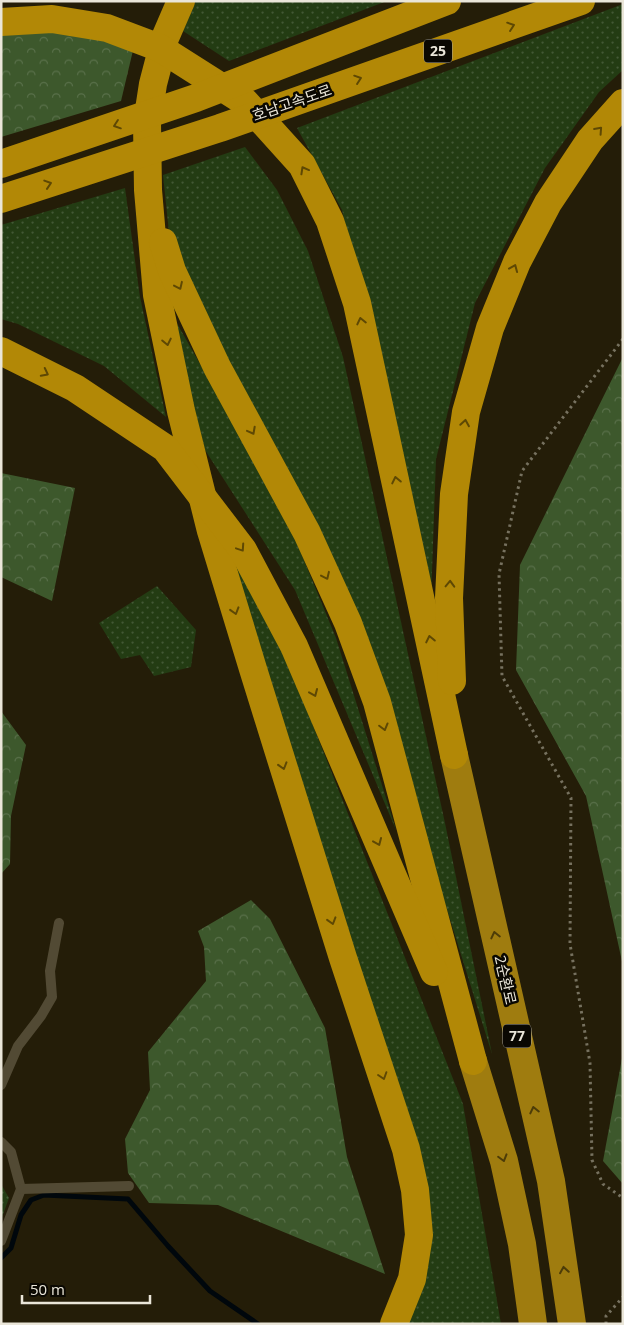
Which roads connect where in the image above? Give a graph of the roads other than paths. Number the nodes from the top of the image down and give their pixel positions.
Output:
1 (181, 1) edge
2 (446, 1) edge
3 (581, 1) edge
4 (1, 22) edge
5 (623, 103) edge
6 (1, 164) edge
7 (148, 190) junction
8 (1, 199) edge
9 (1, 351) edge
10 (454, 755) junction
11 (59, 923) dead end
12 (473, 1061) junction
13 (1, 1085) edge
14 (1, 1142) edge
15 (129, 1186) dead end
16 (21, 1189) junction
17 (1, 1241) edge
18 (571, 1321) edge
19 (394, 1324) edge
20 (533, 1324) edge

1 - 7 highway
2 -> 6 highway
8 -> 3 highway, 호남고속도로 / 25
10 -> 4 highway
10 -> 5 highway
7 -> 12 highway
7 -> 19 highway
9 -> 12 highway
18 -> 10 highway, 2순환로 / 77
11 - 13 lane
12 -> 20 highway
14 - 16 lane
15 - 16 lane
16 - 17 lane

